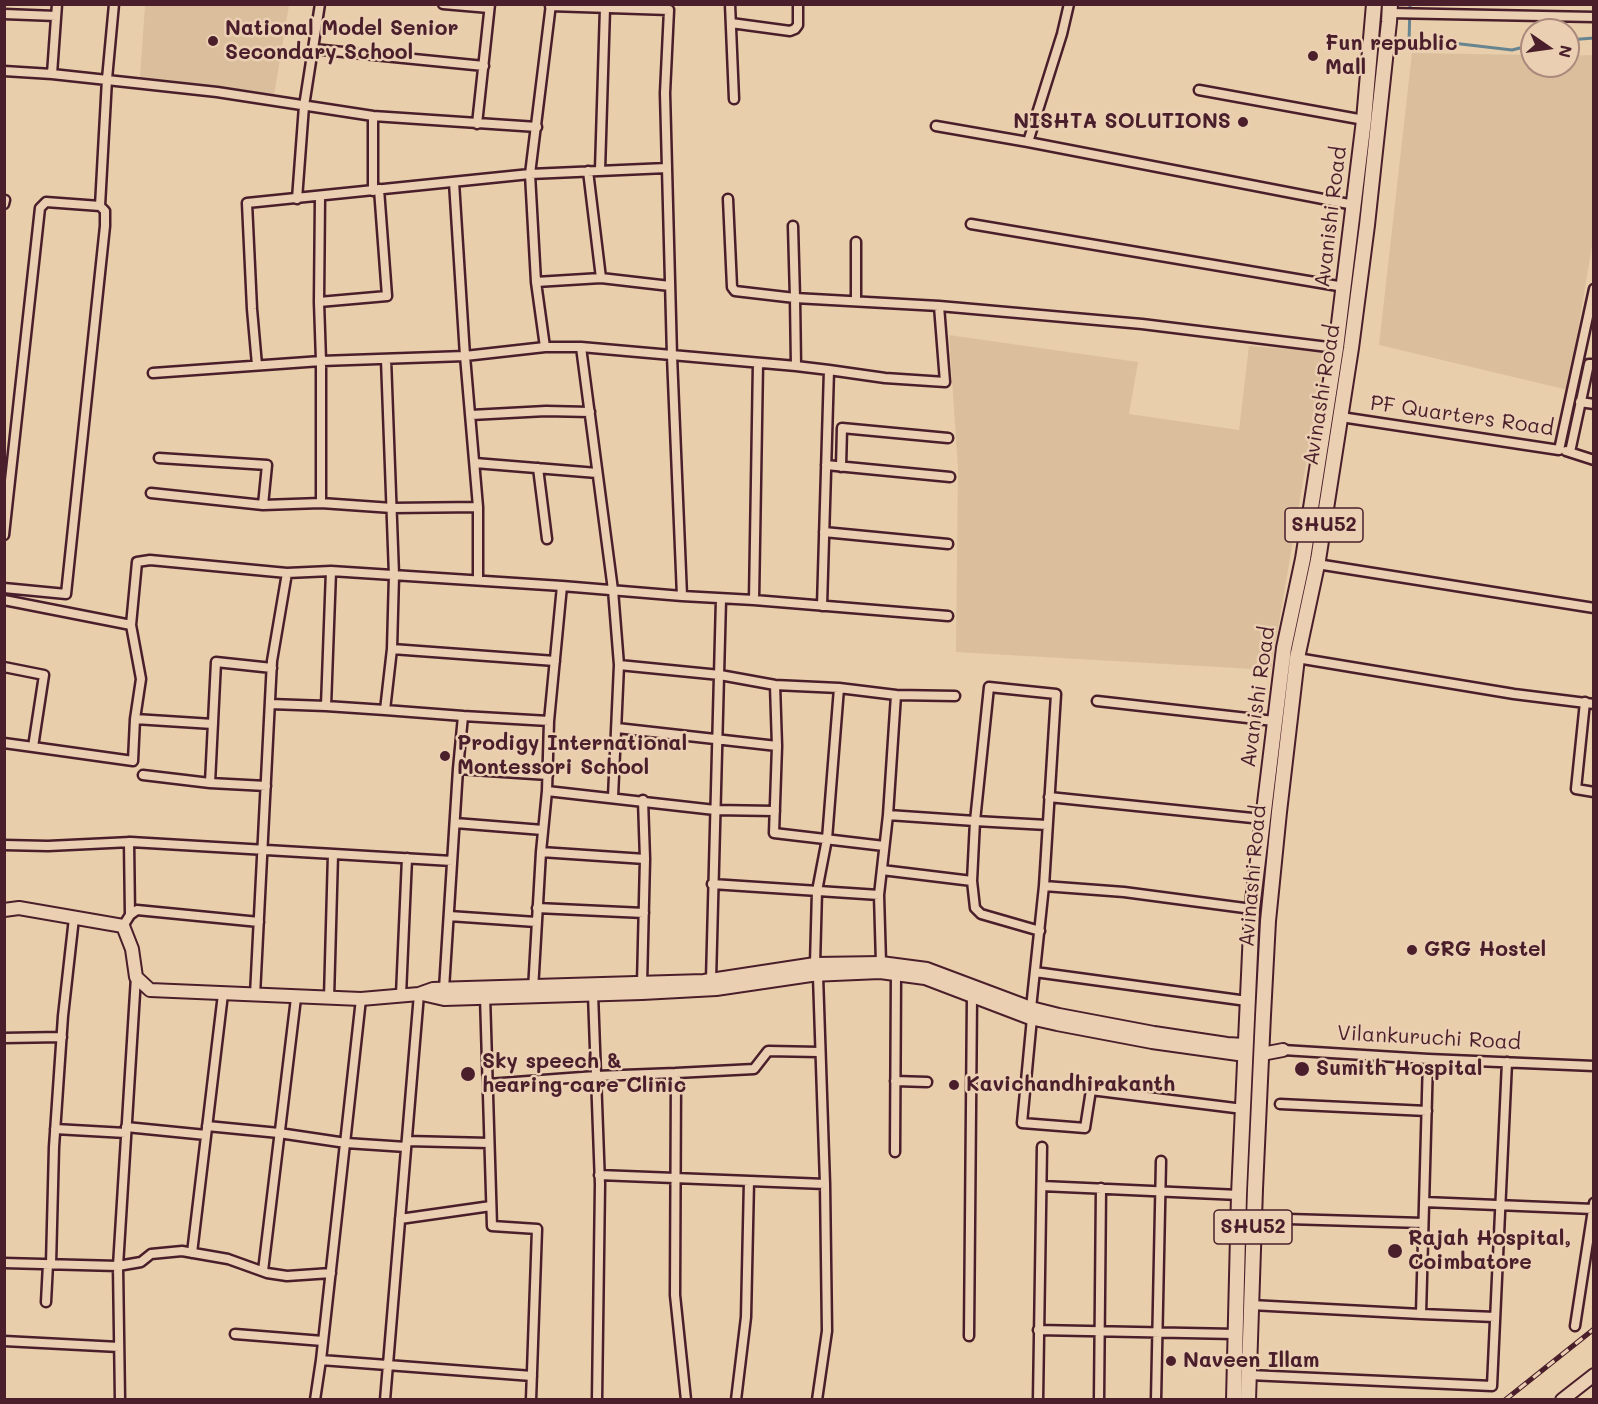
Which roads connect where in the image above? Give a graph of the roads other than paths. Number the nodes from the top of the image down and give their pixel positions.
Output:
1 (57, 4) edge
2 (114, 4) edge
3 (320, 4) edge
4 (443, 4) edge
5 (730, 4) edge
6 (798, 4) edge
7 (1069, 4) edge
8 (1374, 4) edge
9 (550, 5) edge
10 (490, 6) edge
11 (669, 7) edge
12 (605, 8) junction
13 (1390, 9) edge
14 (4, 14) edge
15 (56, 16) junction
16 (1593, 17) edge
17 (730, 23) junction
18 (313, 49) junction
19 (484, 66) junction
20 (4, 71) edge
21 (52, 74) junction
22 (107, 79) junction
23 (1199, 90) dead end
24 (734, 99) dead end
25 (304, 106) junction
26 (373, 116) junction
27 (1364, 120) junction
28 (477, 124) junction
29 (936, 126) dead end
30 (537, 127) junction
31 (1028, 142) junction
32 (667, 168) junction
33 (600, 170) junction
34 (588, 171) junction
35 (530, 174) junction
36 (454, 182) junction
37 (376, 190) junction
38 (320, 196) junction
39 (297, 199) junction
40 (728, 199) dead end
41 (1354, 205) junction
42 (100, 206) junction
43 (971, 224) dead end
44 (794, 226) dead end
45 (856, 242) dead end
46 (601, 278) junction
47 (536, 282) junction
48 (670, 286) junction
49 (1344, 287) junction
50 (1593, 289) edge
51 (795, 298) junction
52 (856, 300) junction
53 (319, 302) junction
54 (939, 306) junction
55 (1583, 346) junction
56 (544, 347) junction
57 (581, 347) junction
58 (1336, 348) junction
59 (1593, 348) edge
60 (465, 356) junction
61 (672, 356) junction
62 (386, 359) junction
63 (321, 362) junction
64 (758, 363) junction
65 (258, 364) junction
66 (1593, 364) edge
67 (796, 366) junction
68 (829, 370) junction
69 (153, 373) dead end
70 (1580, 402) junction
71 (1593, 404) edge
72 (590, 412) junction
73 (471, 416) junction
74 (1341, 417) junction
75 (948, 438) dead end
76 (1559, 450) junction
77 (1570, 452) junction
78 (159, 458) dead end
79 (1593, 459) edge
80 (475, 464) junction
81 (826, 465) junction
82 (841, 467) junction
83 (538, 468) junction
84 (597, 473) junction
85 (950, 477) dead end
86 (151, 493) dead end
87 (321, 504) junction
88 (263, 505) junction
89 (478, 507) junction
90 (392, 508) junction
91 (824, 532) junction
92 (4, 535) edge
93 (547, 539) dead end
94 (948, 544) dead end
95 (1317, 564) junction
96 (331, 571) junction
97 (287, 573) junction
98 (394, 575) junction
99 (478, 580) junction
100 (562, 586) junction
101 (4, 588) edge
102 (613, 590) junction
103 (682, 596) junction
104 (721, 599) junction
105 (4, 600) edge
106 (754, 600) junction
107 (822, 606) junction
108 (1593, 608) edge
109 (948, 616) dead end
110 (131, 625) junction
111 (392, 649) junction
112 (1297, 658) junction
113 (555, 661) junction
114 (619, 665) junction
115 (4, 667) edge
116 (272, 668) junction
117 (720, 675) junction
118 (775, 685) junction
119 (839, 688) junction
120 (896, 695) junction
121 (955, 696) dead end
122 (1097, 701) dead end
123 (1589, 703) edge
124 (270, 704) junction
125 (326, 706) junction
126 (385, 710) junction
127 (463, 716) junction
128 (135, 719) junction
129 (549, 721) junction
130 (1274, 721) junction
131 (213, 724) junction
132 (617, 728) junction
133 (718, 740) junction
134 (4, 743) edge
135 (777, 746) junction
136 (33, 747) junction
137 (458, 769) junction
138 (143, 775) dead end
139 (548, 775) junction
140 (210, 783) junction
141 (266, 786) junction
142 (547, 790) junction
143 (1593, 792) edge
144 (613, 797) junction
145 (1049, 797) junction
146 (644, 801) junction
147 (715, 810) junction
148 (775, 811) junction
149 (888, 815) junction
150 (1262, 819) junction
151 (975, 821) junction
152 (454, 823) junction
153 (1047, 825) junction
154 (543, 830) junction
155 (828, 839) junction
156 (129, 842) junction
157 (4, 845) edge
158 (1259, 845) junction
159 (884, 846) junction
160 (1276, 847) junction
161 (262, 850) junction
162 (541, 852) junction
163 (333, 854) junction
164 (407, 858) junction
165 (645, 859) junction
166 (452, 861) junction
167 (882, 870) junction
168 (972, 881) junction
169 (712, 884) junction
170 (1044, 886) junction
171 (817, 891) junction
172 (879, 894) junction
173 (537, 908) junction
174 (1252, 909) junction
175 (4, 910) edge
176 (644, 913) junction
177 (449, 916) junction
178 (74, 918) junction
179 (126, 921) junction
180 (259, 922) junction
181 (536, 922) junction
182 (1040, 931) junction
183 (881, 963) junction
184 (816, 970) junction
185 (1035, 972) junction
186 (896, 974) junction
187 (136, 977) junction
188 (711, 980) junction
189 (642, 984) junction
190 (444, 989) junction
191 (532, 991) junction
192 (223, 994) junction
193 (419, 994) junction
194 (592, 994) junction
195 (255, 995) junction
196 (401, 995) junction
197 (485, 996) junction
198 (972, 996) junction
199 (296, 998) junction
200 (329, 998) junction
201 (361, 999) junction
202 (1247, 1001) junction
203 (1032, 1013) junction
204 (62, 1037) junction
205 (4, 1038) edge
206 (1245, 1050) junction
207 (1262, 1050) junction
208 (1283, 1050) joint
209 (819, 1052) junction
210 (1428, 1059) junction
211 (1508, 1062) junction
212 (1593, 1066) edge
213 (676, 1073) junction
214 (596, 1076) junction
215 (895, 1082) junction
216 (927, 1082) dead end
217 (488, 1084) junction
218 (1280, 1104) dead end
219 (1243, 1109) junction
220 (1427, 1111) junction
221 (55, 1129) junction
222 (126, 1130) junction
223 (206, 1131) junction
224 (279, 1133) junction
225 (346, 1143) junction
226 (489, 1143) junction
227 (406, 1144) junction
228 (1042, 1147) dead end
229 (895, 1152) dead end
230 (1161, 1161) dead end
231 (599, 1175) junction
232 (675, 1178) junction
233 (749, 1181) junction
234 (825, 1184) junction
235 (1042, 1186) junction
236 (1101, 1188) junction
237 (1161, 1191) junction
238 (1239, 1195) junction
239 (1424, 1202) junction
240 (1501, 1204) junction
241 (491, 1206) junction
242 (1593, 1206) edge
243 (1254, 1218) junction
244 (400, 1219) junction
245 (1423, 1223) junction
246 (192, 1252) junction
247 (4, 1263) edge
248 (49, 1264) junction
249 (117, 1266) junction
250 (263, 1271) junction
251 (331, 1273) junction
252 (1236, 1282) junction
253 (1251, 1283) junction
254 (46, 1302) dead end
255 (1251, 1305) junction
256 (1421, 1314) junction
257 (1495, 1317) junction
258 (1575, 1326) dead end
259 (1038, 1330) junction
260 (1100, 1332) junction
261 (1156, 1332) junction
262 (234, 1334) dead end
263 (1235, 1334) junction
264 (969, 1336) dead end
265 (4, 1341) edge
266 (323, 1341) junction
267 (119, 1347) junction
268 (321, 1360) junction
269 (1234, 1363) junction
270 (388, 1366) junction
271 (1249, 1369) junction
272 (1593, 1375) edge
273 (532, 1376) junction
274 (120, 1400) edge
275 (315, 1400) edge
276 (385, 1400) edge
277 (531, 1400) edge
278 (597, 1400) edge
279 (686, 1400) edge
280 (736, 1400) edge
281 (817, 1400) edge
282 (1038, 1400) edge
283 (1099, 1400) edge
284 (1156, 1400) edge
285 (1234, 1400) edge
286 (1248, 1400) edge
287 (1562, 1400) edge

1 - 15 street
2 - 22 street
3 - 18 street
4 - 10 street
5 - 17 street
6 - 17 street
7 - 31 street
8 - 27 main road, Avanishi Road / SHU52
9 - 12 street
9 - 30 street
10 - 19 street
11 - 12 street
11 - 32 street
12 - 33 street
13 - 16 street
13 - 74 main road, Avinashi Road / SHU52
14 - 15 street
15 - 21 street
17 - 24 street
18 - 19 street
18 - 25 street
19 - 28 street
20 - 21 street
21 - 22 street
22 - 25 street
22 - 42 street
23 - 27 street
25 - 26 street
25 - 39 street
26 - 28 street
26 - 37 street
27 - 41 main road, Avanishi Road / SHU52
28 - 30 street
29 - 31 street
30 - 35 street
31 - 41 street
32 - 33 street
32 - 48 street
33 - 34 street
34 - 35 street
34 - 46 street
35 - 36 street
35 - 47 street
36 - 37 street
36 - 60 street
37 - 38 street
37 - 53 street
38 - 39 street
38 - 53 street
39 - 65 street
40 - 51 street
41 - 49 main road, Avanishi Road / SHU52
42 - 92 street
42 - 101 street
43 - 49 street
44 - 51 street
45 - 52 street
46 - 47 street
46 - 48 street
47 - 56 street
48 - 61 street
49 - 58 main road, Avanishi Road / SHU52
50 - 55 street, PF Quarters Road
51 - 52 street
51 - 67 street
52 - 54 street
53 - 63 street
54 - 58 street
54 - 68 street
55 - 59 street
55 - 76 street, PF Quarters Road
56 - 57 street
56 - 60 street
57 - 61 street
57 - 72 street
58 - 130 main road, Avanishi Road / SHU52
60 - 62 street
60 - 73 street
61 - 64 street
61 - 103 street
62 - 63 street
62 - 90 street
63 - 65 street
63 - 87 street
64 - 67 street
64 - 106 street
65 - 69 street
66 - 70 street
67 - 68 street
68 - 81 street
70 - 71 street
70 - 77 street
72 - 73 street
72 - 84 street
73 - 80 street
74 - 76 street, PF Quarters Road
74 - 95 main road, Avinashi Road / SHU52
75 - 82 street
76 - 77 street
77 - 79 street
78 - 88 street
80 - 83 street
80 - 89 street
81 - 82 street
81 - 91 street
82 - 85 street
83 - 84 street
83 - 93 street
84 - 102 street
86 - 88 street
87 - 88 street
87 - 90 street
89 - 90 street
89 - 99 street
90 - 98 street
91 - 94 street
91 - 107 street
95 - 108 street
95 - 112 main road, Avinashi Road / SHU52
96 - 97 street
96 - 98 street
96 - 125 street
97 - 110 street
97 - 116 street
98 - 99 street
98 - 111 street
99 - 100 street
100 - 102 street
100 - 113 street
102 - 103 street
102 - 114 street
103 - 104 street
104 - 106 street
104 - 117 street
105 - 110 street
106 - 107 street
107 - 109 street
110 - 128 street
111 - 113 street
111 - 126 street
112 - 123 street
112 - 160 main road, Avinashi Road / SHU52
113 - 129 street
114 - 117 street
114 - 132 street
115 - 136 street
116 - 124 street
116 - 131 street
117 - 118 street
117 - 133 street
118 - 119 street
118 - 135 street
119 - 120 street
119 - 155 street
120 - 121 street
120 - 149 street
122 - 130 street
123 - 143 street
124 - 125 street
124 - 141 street
125 - 126 street
126 - 127 street
127 - 129 street
127 - 137 street
128 - 131 street
128 - 136 street
129 - 139 street
130 - 150 main road, Avanishi Road / SHU52
131 - 140 street
132 - 133 street
132 - 144 street
133 - 135 street
133 - 147 street
134 - 136 street
135 - 148 street
137 - 139 street
137 - 152 street
138 - 140 street
139 - 142 street
140 - 141 street
141 - 161 street
142 - 144 street
142 - 154 street
144 - 146 street
145 - 150 street
145 - 151 street
145 - 153 street
146 - 147 street
146 - 165 street
147 - 148 street
147 - 169 street
148 - 155 street
149 - 151 street
149 - 159 street
150 - 158 main road, Avanishi Road / SHU52
151 - 153 street
151 - 168 street
152 - 154 street
152 - 166 street
153 - 170 street
154 - 162 street
155 - 159 street
155 - 171 street
156 - 157 street
156 - 161 street
156 - 179 street
158 - 160 main road
158 - 174 main road, Avanishi Road / SHU52
159 - 167 street
160 - 207 main road, Avinashi Road / SHU52
161 - 163 street
161 - 180 street
162 - 165 street
162 - 173 street
163 - 164 street
163 - 200 street
164 - 166 street
164 - 196 street
165 - 176 street
166 - 177 street
167 - 168 street
167 - 172 street
168 - 182 street
169 - 171 street
169 - 188 street
170 - 174 street
170 - 182 street
171 - 172 street
171 - 184 street
172 - 183 street
173 - 176 street
173 - 181 street
174 - 202 main road, Avanishi Road / SHU52
175 - 178 street
176 - 189 street
177 - 181 street
177 - 190 street
178 - 179 street
178 - 204 street
179 - 180 street
179 - 187 street
180 - 195 street
181 - 191 street
182 - 185 street
183 - 184 street
183 - 203 street
184 - 186 street
184 - 188 street
184 - 194 street
184 - 209 street
185 - 202 street
185 - 203 street
186 - 198 street
186 - 215 street
187 - 192 street
187 - 222 street
188 - 189 street
189 - 191 street
190 - 191 street
190 - 193 street
191 - 194 street
191 - 197 street
192 - 195 street
192 - 223 street
193 - 196 street
193 - 197 street
193 - 227 street
194 - 214 street
195 - 199 street
196 - 201 street
197 - 217 street
198 - 203 street
198 - 264 street
199 - 200 street
199 - 224 street
200 - 201 street
201 - 225 street
202 - 206 main road, Avanishi Road / SHU52
203 - 206 street
203 - 219 street
204 - 205 street
204 - 221 street
206 - 219 main road, Avanishi Road / SHU52
207 - 208 street, Vilankuruchi Road
207 - 243 main road, Avinashi Road / SHU52
208 - 210 street, Vilankuruchi Road
209 - 213 street
209 - 234 street
210 - 211 street, Vilankuruchi Road
210 - 220 street
211 - 212 street, Vilankuruchi Road
211 - 240 street
213 - 214 street
213 - 232 street
214 - 217 street
214 - 231 street
215 - 216 street
215 - 229 street
217 - 226 street
218 - 220 street
219 - 238 main road, Avanishi Road / SHU52
220 - 239 street
221 - 222 street
221 - 248 street
222 - 223 street
222 - 249 street
223 - 224 street
223 - 246 street
224 - 225 street
224 - 250 street
225 - 227 street
225 - 251 street
226 - 227 street
226 - 241 street
227 - 244 street
228 - 235 street
230 - 237 street
231 - 232 street
231 - 278 street
232 - 233 street
232 - 279 street
233 - 234 street
233 - 280 street
234 - 281 street
235 - 236 street
235 - 259 street
236 - 237 street
236 - 260 street
237 - 238 street
237 - 261 street
238 - 252 main road, Avanishi Road / SHU52
239 - 240 street
239 - 245 street
240 - 242 street
240 - 257 street
241 - 244 street
241 - 273 street
242 - 258 street
243 - 245 street
243 - 253 main road, Avinashi Road / SHU52
244 - 270 street
245 - 256 street
246 - 249 street
246 - 250 street
247 - 248 street
248 - 249 street
248 - 254 street
249 - 267 street
250 - 251 street
251 - 266 street
252 - 253 main road
252 - 263 main road, Avanishi Road / SHU52
253 - 255 main road, Avinashi Road / SHU52
255 - 256 street
255 - 271 main road, Avinashi Road / SHU52
256 - 257 street
257 - 271 street
259 - 260 street
259 - 282 street
260 - 261 street
260 - 283 street
261 - 263 street
261 - 284 street
262 - 266 street
263 - 269 main road, Avanishi Road / SHU52
265 - 267 street
266 - 268 street
267 - 274 street
268 - 270 street
268 - 275 street
269 - 271 main road
269 - 285 main road, Avanishi Road / SHU52
270 - 273 street
270 - 276 street
271 - 286 main road, Avinashi Road / SHU52
272 - 287 street
273 - 277 street

